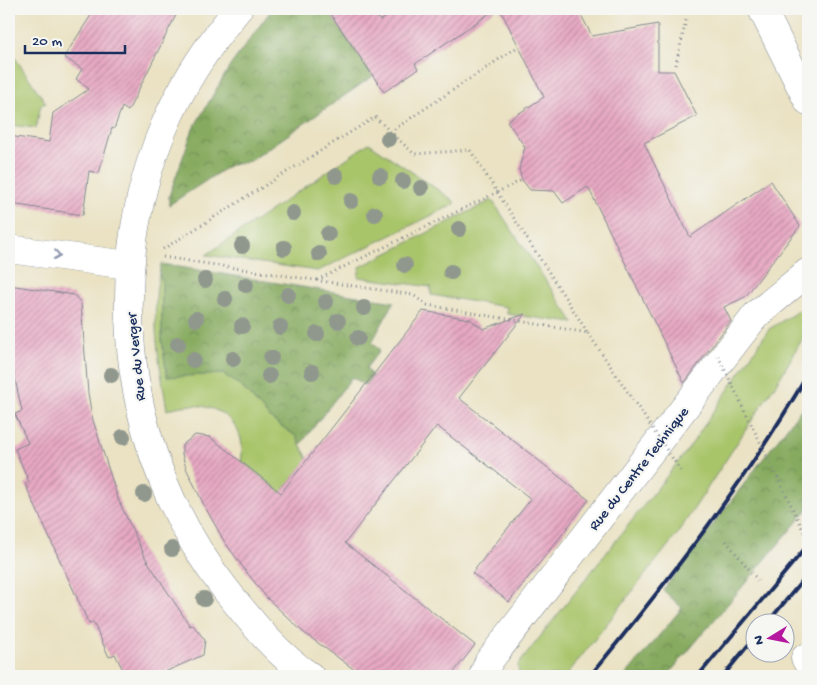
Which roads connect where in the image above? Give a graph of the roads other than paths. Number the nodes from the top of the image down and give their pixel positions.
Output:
1 (238, 9) edge
2 (762, 9) edge
3 (808, 101) edge
4 (9, 248) edge
5 (128, 265) junction
6 (808, 272) edge
7 (294, 672) edge
8 (483, 676) edge

1 - 5 street, Rue du Verger
2 - 3 street
4 -> 5 street
5 - 7 street, Rue du Verger
6 - 8 street, Rue du Centre Technique

